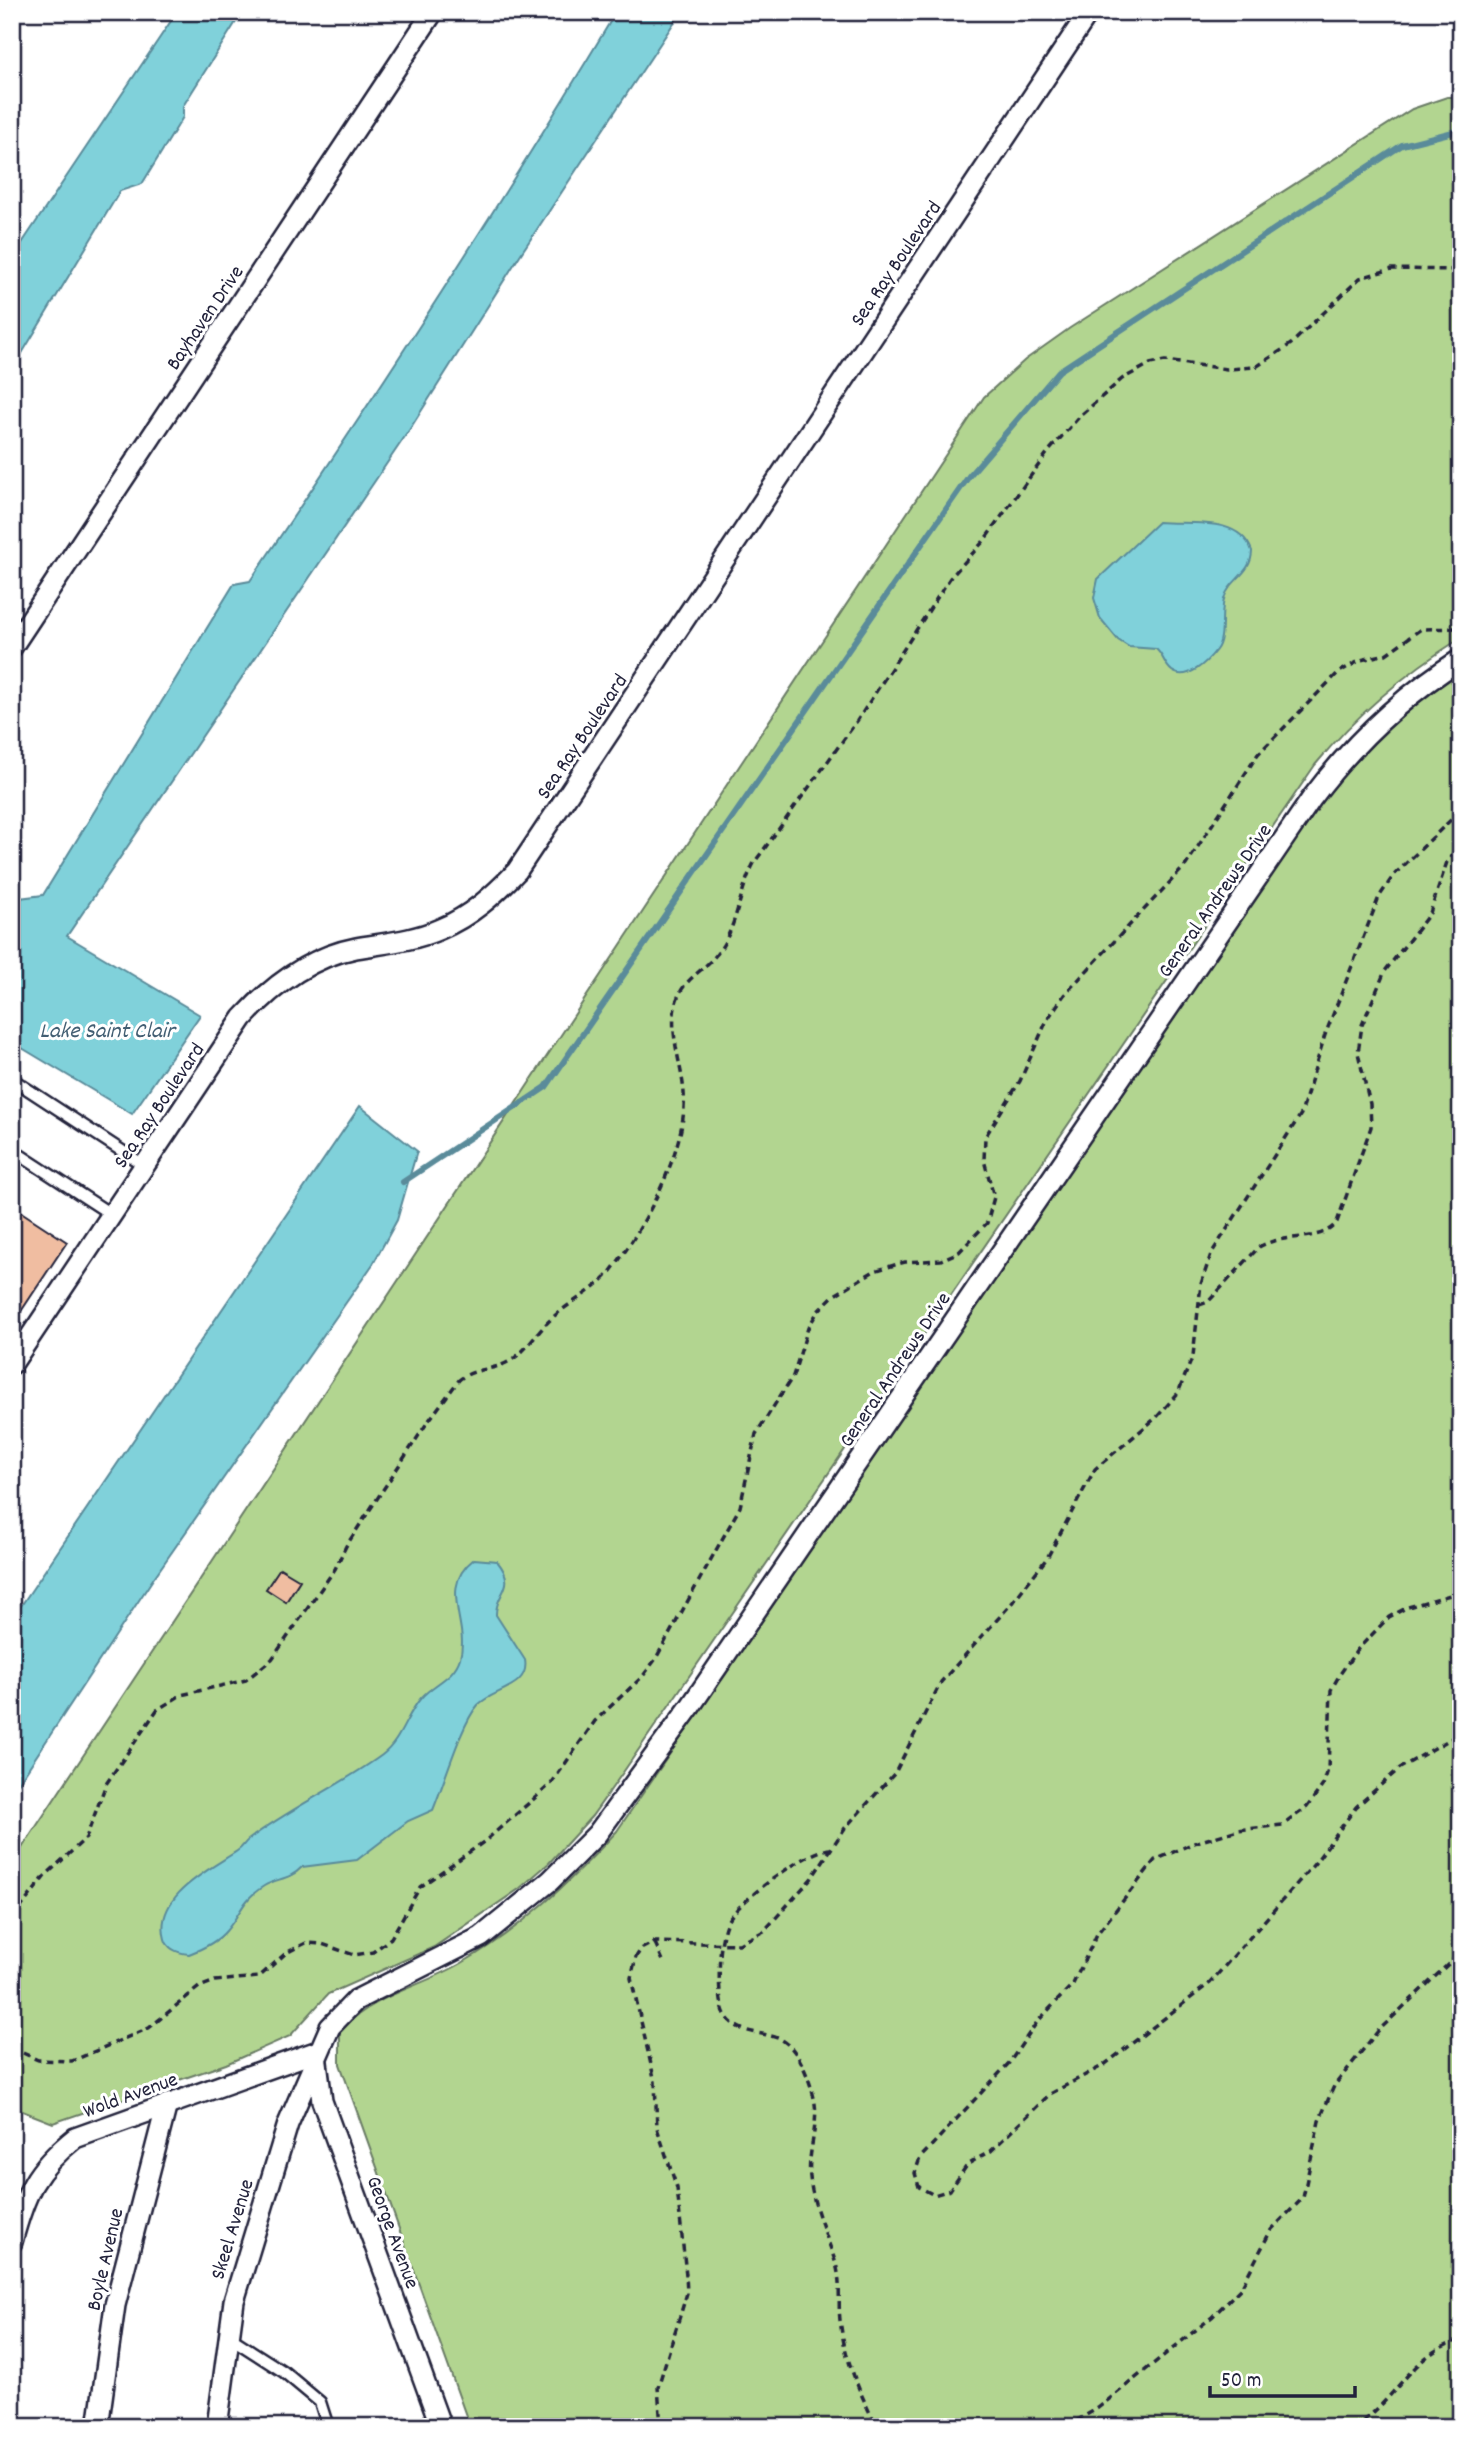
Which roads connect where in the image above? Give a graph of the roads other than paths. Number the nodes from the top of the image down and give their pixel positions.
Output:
1 (433, 12) edge
2 (1089, 12) edge
3 (12, 648) edge
4 (1461, 659) edge
5 (12, 1079) edge
6 (17, 1153) dead end
7 (145, 1166) junction
8 (112, 1215) junction
9 (12, 1364) edge
10 (318, 2051) junction
11 (167, 2104) junction
12 (12, 2242) edge
13 (228, 2336) junction
14 (98, 2427) edge
15 (217, 2427) edge
16 (328, 2427) edge
17 (441, 2427) edge

1 - 3 street, Bayhaven Drive
2 - 7 street, Sea Ray Boulevard
4 - 10 street, General Andrews Drive
5 - 7 lane
6 - 8 lane
7 - 8 street, Sea Ray Boulevard
8 - 9 street, Sea Ray Boulevard
10 - 11 street, Wold Avenue
10 - 13 street, Skeel Avenue
10 - 17 street, George Avenue
11 - 12 street, Wold Avenue
11 - 14 street, Boyle Avenue
13 - 15 street, Skeel Avenue
13 - 16 lane

